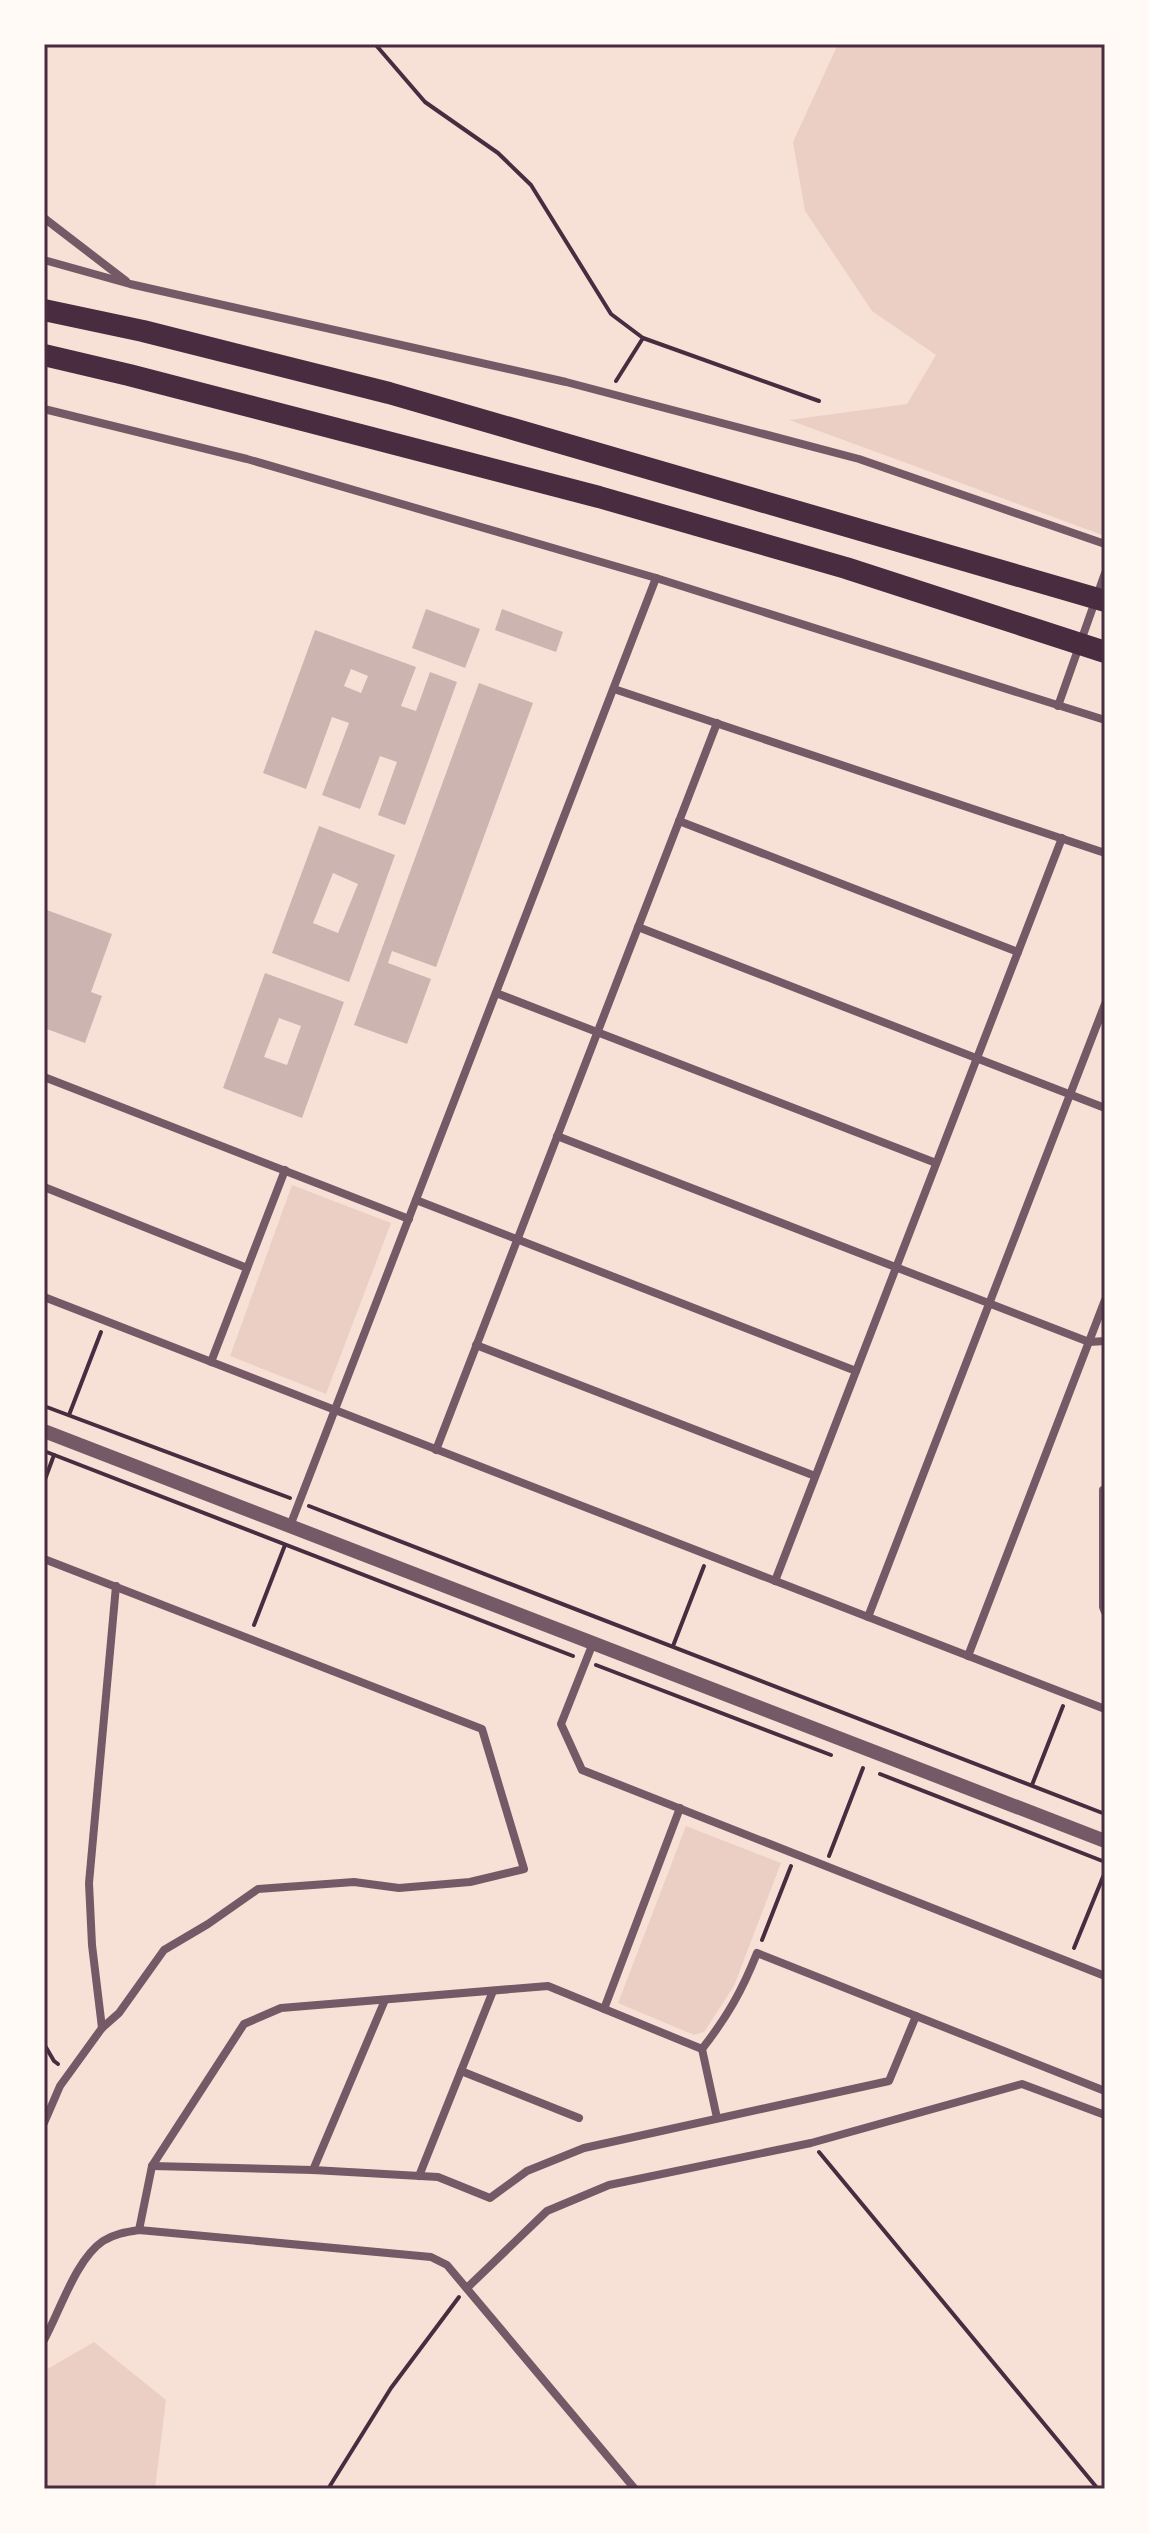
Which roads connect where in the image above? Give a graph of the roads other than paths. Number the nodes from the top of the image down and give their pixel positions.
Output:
1 (44, 218) edge
2 (44, 260) edge
3 (130, 284) junction
4 (44, 310) edge
5 (44, 355) edge
6 (44, 409) edge
7 (1105, 544) edge
8 (1105, 573) edge
9 (656, 578) junction
10 (1105, 601) edge
11 (1105, 652) edge
12 (614, 689) junction
13 (1058, 706) junction
14 (1105, 720) edge
15 (717, 723) junction
16 (679, 821) junction
17 (1062, 838) junction
18 (1105, 853) edge
19 (638, 927) junction
20 (1018, 952) junction
21 (496, 993) junction
22 (1105, 1004) edge
23 (597, 1032) junction
24 (977, 1058) junction
25 (44, 1077) edge
26 (1070, 1094) junction
27 (1105, 1108) edge
28 (557, 1136) junction
29 (936, 1163) junction
30 (285, 1170) junction
31 (44, 1187) edge
32 (416, 1200) junction
33 (409, 1219) junction
34 (517, 1240) junction
35 (896, 1267) junction
36 (247, 1268) junction
37 (44, 1297) edge
38 (1105, 1300) edge
39 (989, 1304) junction
40 (1105, 1341) edge
41 (1089, 1342) junction
42 (476, 1345) junction
43 (211, 1362) junction
44 (856, 1371) junction
45 (335, 1411) junction
46 (44, 1431) edge
47 (436, 1450) junction
48 (815, 1476) junction
49 (1105, 1490) edge
50 (290, 1526) junction
51 (44, 1559) edge
52 (775, 1581) junction
53 (116, 1586) junction
54 (1105, 1612) edge
55 (868, 1617) junction
56 (593, 1643) junction
57 (968, 1656) junction
58 (1105, 1709) edge
59 (680, 1808) junction
60 (1105, 1841) edge
61 (1105, 1976) edge
62 (493, 1991) junction
63 (385, 2000) junction
64 (604, 2009) junction
65 (916, 2016) junction
66 (102, 2028) junction
67 (702, 2049) junction
68 (461, 2071) junction
69 (1105, 2091) edge
70 (1105, 2115) edge
71 (579, 2118) dead end
72 (717, 2118) junction
73 (44, 2123) edge
74 (152, 2166) junction
75 (313, 2170) junction
76 (419, 2176) junction
77 (139, 2230) junction
78 (467, 2288) junction
79 (44, 2340) edge
80 (635, 2489) edge

1 - 3 street
2 - 3 street
3 - 7 street
4 - 10 highway
5 - 11 highway
6 - 9 street
8 - 13 street
9 - 12 street
9 - 13 street
12 - 15 street
12 - 21 street
13 - 14 street
15 - 16 street
15 - 17 street
16 - 19 street
16 - 20 street
17 - 18 street
17 - 20 street
19 - 23 street
19 - 24 street
20 - 24 street
21 - 23 street
21 - 32 street
22 - 26 street
23 - 28 street
23 - 29 street
24 - 26 street
24 - 29 street
25 - 30 street
26 - 27 street
26 - 39 street
28 - 34 street
28 - 35 street
29 - 35 street
30 - 33 street
30 - 36 street
31 - 36 street
32 - 33 street
32 - 34 street
33 - 45 street
34 - 42 street
34 - 44 street
35 - 39 street
35 - 44 street
36 - 43 street
37 - 43 street
38 - 41 street
39 - 41 street
39 - 55 street
40 - 41 street
41 - 57 street
42 - 47 street
42 - 48 street
43 - 45 street
44 - 48 street
45 - 47 street
45 - 50 street
46 - 50 street
47 - 52 street
48 - 52 street
49 - 54 street
50 - 56 street
51 - 53 street
52 - 55 street
53 - 66 street
53 - 66 street
55 - 57 street
56 - 59 street
56 - 60 street
57 - 58 street
59 - 61 street
59 - 64 street
62 - 63 street
62 - 64 street
62 - 68 street
63 - 74 street
63 - 75 street
64 - 67 street
65 - 67 street
65 - 69 street
65 - 72 street
66 - 73 street
67 - 72 street
68 - 71 street
68 - 76 street
70 - 78 street
72 - 76 street
74 - 75 street
74 - 77 street
75 - 76 street
77 - 78 street
77 - 79 street
78 - 80 street

